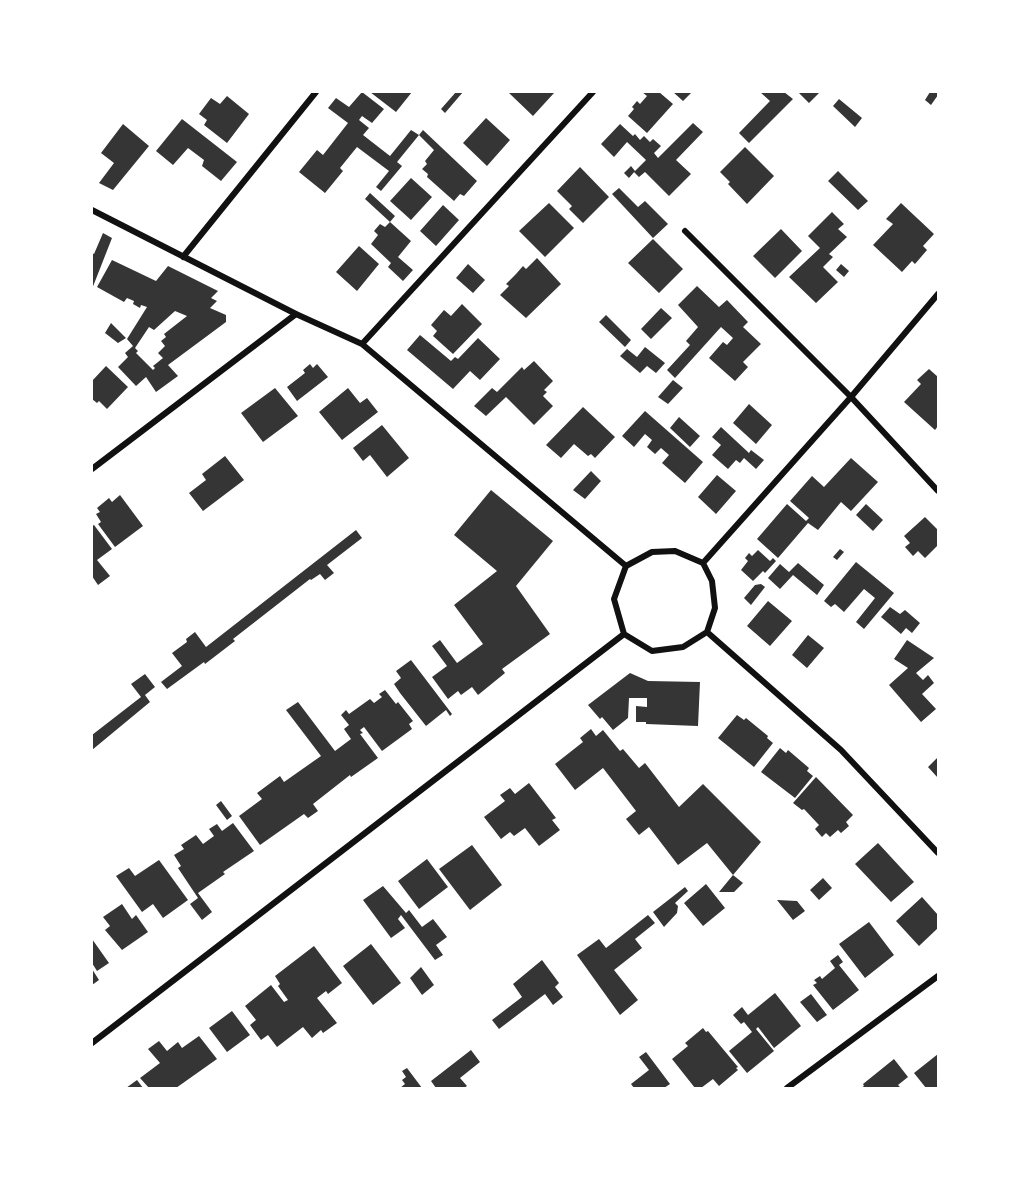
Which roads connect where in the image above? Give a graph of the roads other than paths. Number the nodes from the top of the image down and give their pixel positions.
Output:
1 (316, 92) edge
2 (593, 92) edge
3 (92, 210) edge
4 (685, 231) dead end
5 (183, 257) junction
6 (939, 294) edge
7 (296, 314) junction
8 (362, 344) junction
9 (851, 397) junction
10 (92, 469) edge
11 (939, 491) edge
12 (703, 563) junction
13 (626, 566) junction
14 (707, 632) junction
15 (624, 634) junction
16 (939, 853) edge
17 (939, 976) edge
18 (92, 1043) edge
19 (787, 1089) edge

1 - 5 street
2 - 8 street
3 - 5 street
4 - 9 street
5 - 7 street
6 - 9 street
7 - 8 street
7 - 10 street
8 - 13 street
9 - 11 street
9 - 12 street
12 - 13 street
12 - 14 street
13 - 15 street
14 - 15 street
14 - 16 street
15 - 18 street
17 - 19 street

